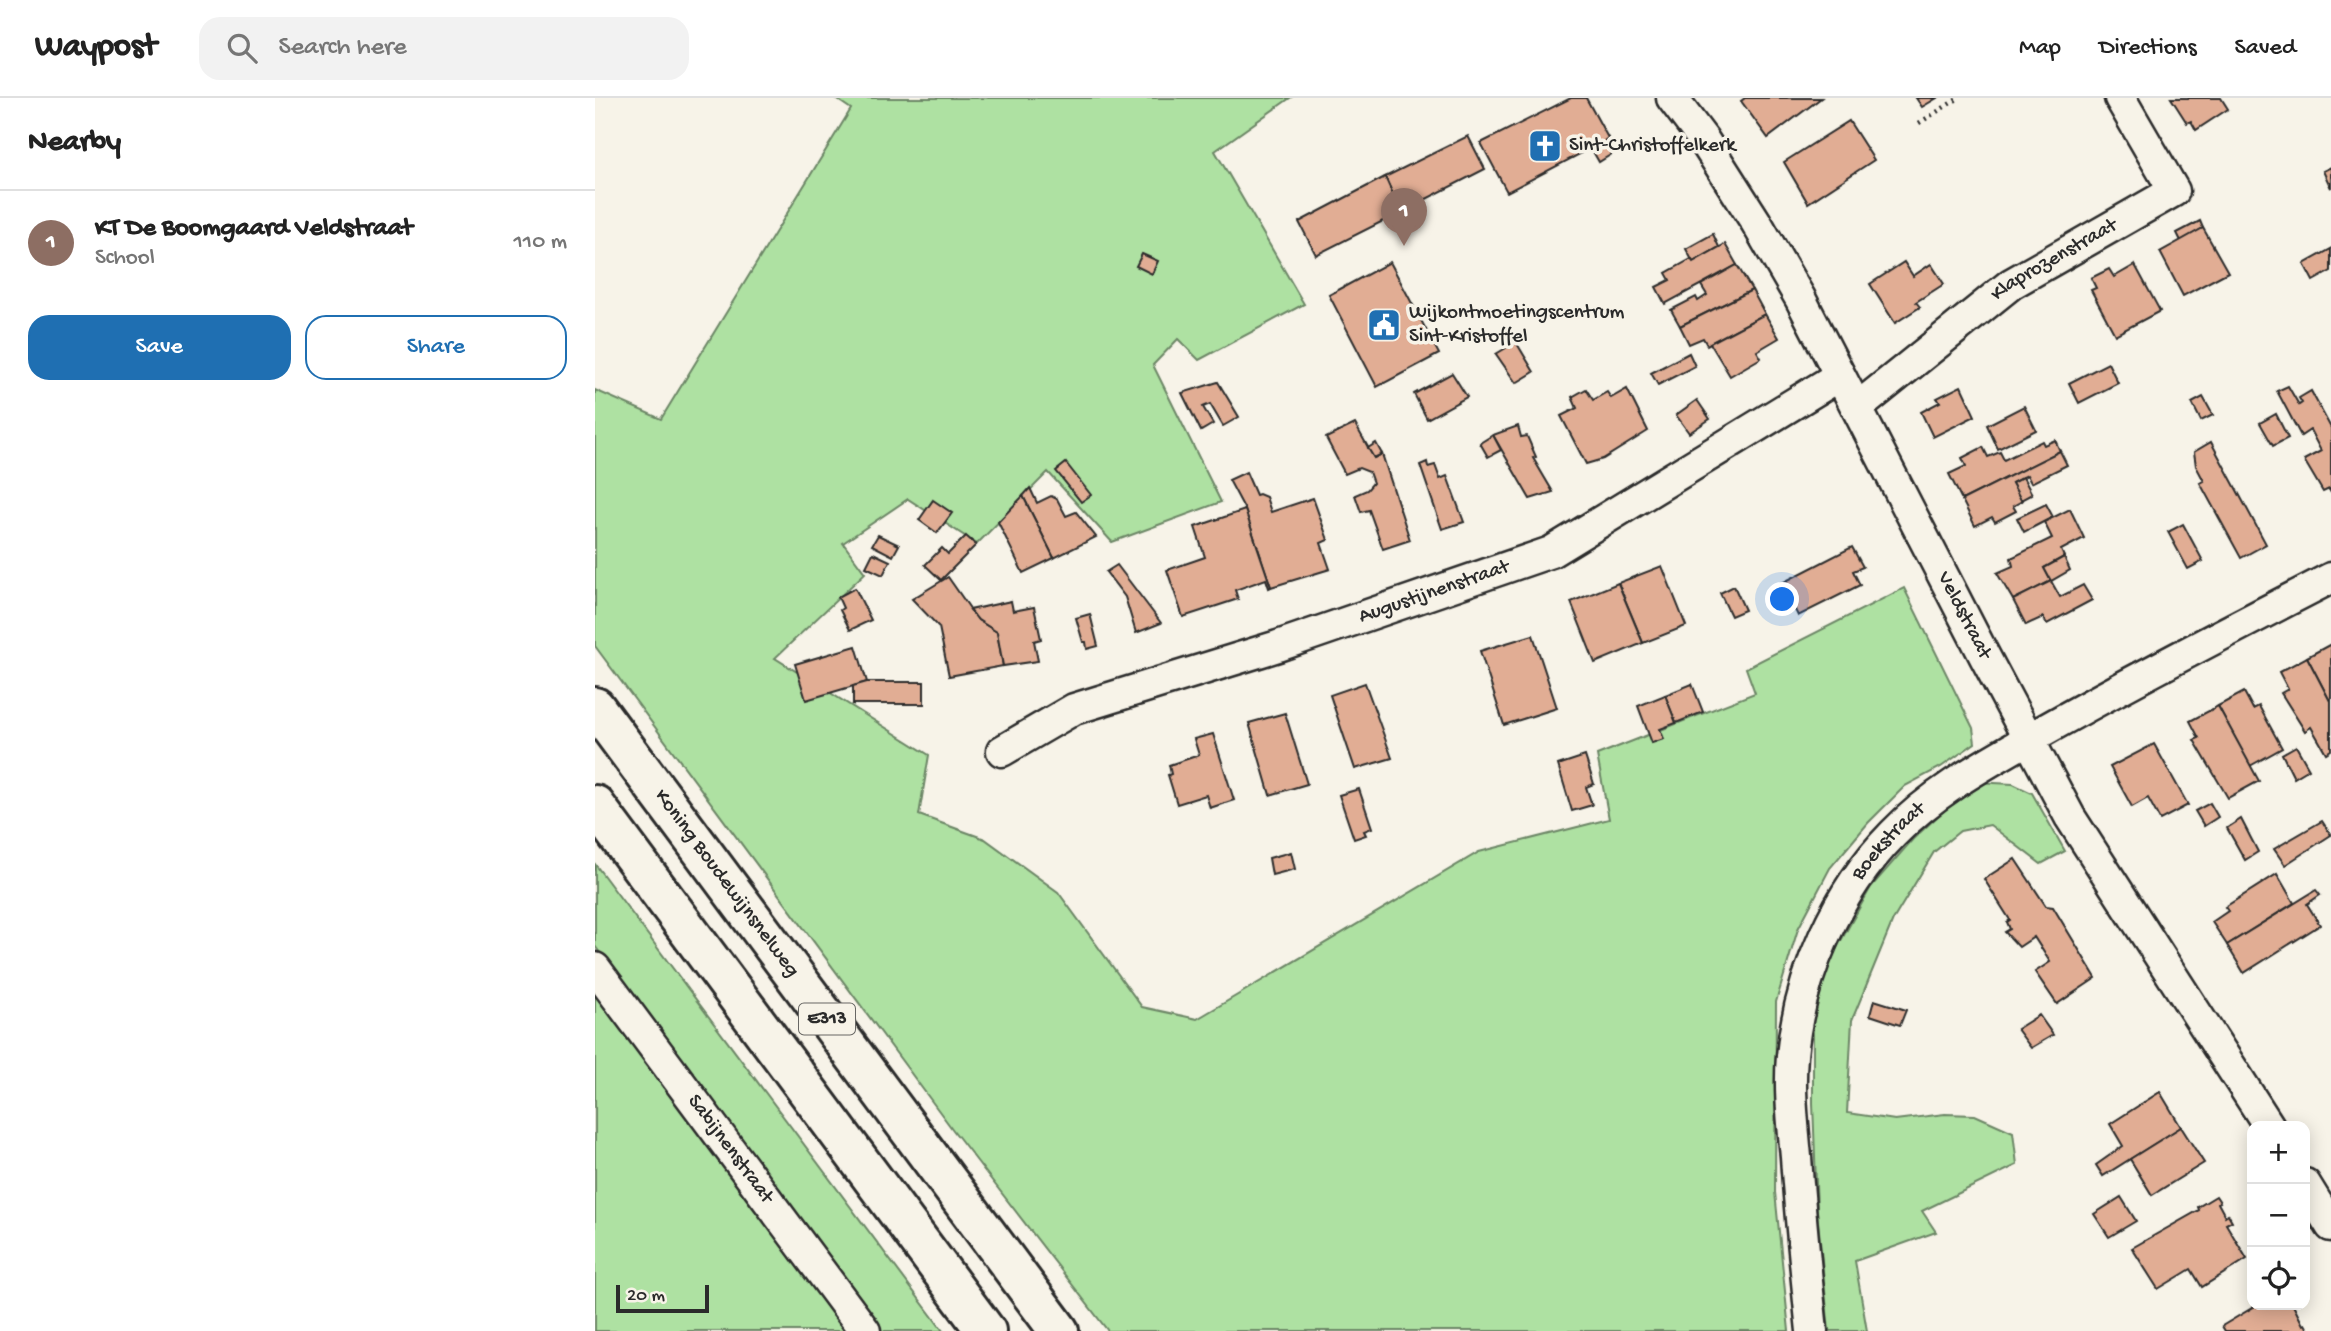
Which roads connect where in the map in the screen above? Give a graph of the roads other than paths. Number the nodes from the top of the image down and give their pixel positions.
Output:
1 (1672, 98) edge
2 (2120, 98) edge
3 (1839, 376) junction
4 (1857, 408) junction
5 (2331, 578) edge
6 (595, 707) edge
7 (2029, 739) junction
8 (1002, 751) dead end
9 (595, 805) edge
10 (595, 968) edge
11 (2266, 1121) edge
12 (2310, 1192) edge
13 (2331, 1226) edge
14 (865, 1331) edge
15 (986, 1331) edge
16 (1059, 1331) edge
17 (1812, 1331) edge

1 - 3 street, Veldstraat
2 - 4 street, Klaprozenstraat
3 - 4 street, Veldstraat
3 - 8 street, Augustijnenstraat
4 - 7 street, Veldstraat
5 - 7 street, Boekstraat
6 - 16 highway, Koning Boudewijnsnelweg / E313
7 - 11 street, Veldstraat
7 - 17 street, Boekstraat
9 - 15 highway, E313
10 - 14 street, Sabijnenstraat
12 - 13 street

